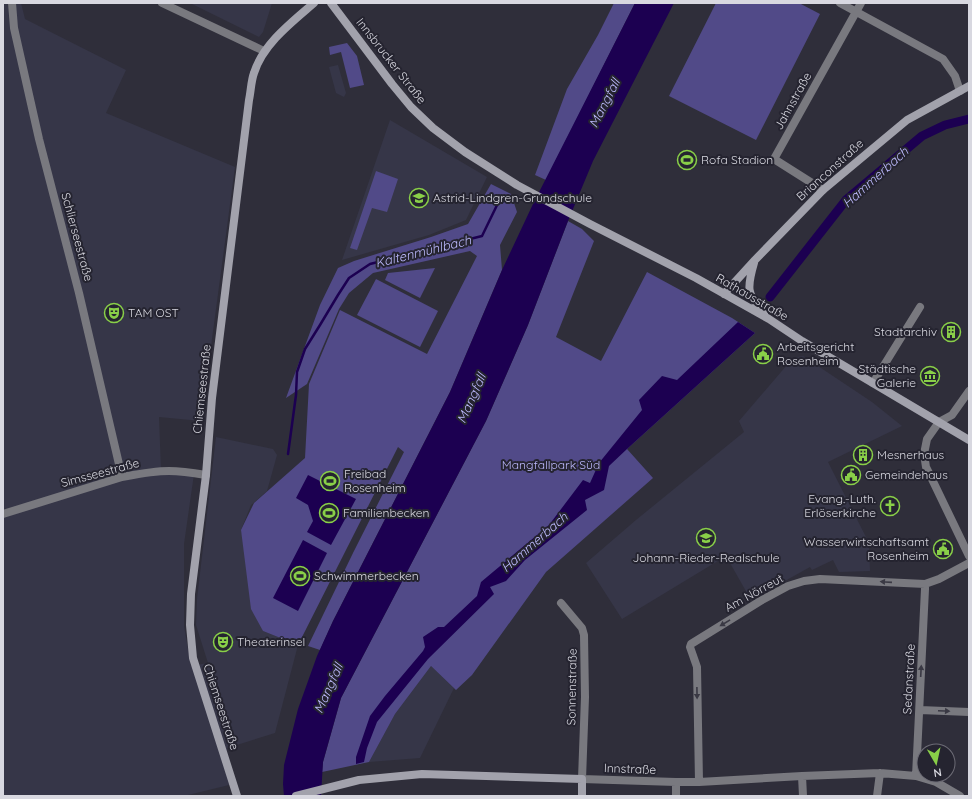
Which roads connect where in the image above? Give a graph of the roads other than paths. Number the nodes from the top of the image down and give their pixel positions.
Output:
1 (12, 3) edge
2 (162, 3) edge
3 (314, 3) edge
4 (330, 3) edge
5 (840, 3) edge
6 (861, 3) edge
7 (856, 12) junction
8 (264, 51) junction
9 (969, 86) edge
10 (960, 91) junction
11 (517, 184) joint
12 (823, 190) junction
13 (755, 260) junction
14 (724, 294) junction
15 (920, 307) dead end
16 (769, 319) junction
17 (873, 383) junction
18 (969, 391) edge
19 (939, 422) junction
20 (969, 440) edge
21 (206, 475) junction
22 (122, 477) junction
23 (3, 514) edge
24 (969, 556) edge
25 (969, 563) edge
26 (924, 584) junction
27 (561, 602) dead end
28 (920, 710) junction
29 (969, 712) edge
30 (918, 743) edge
31 (880, 773) junction
32 (802, 776) junction
33 (916, 776) edge
34 (582, 779) junction
35 (676, 782) junction
36 (698, 782) junction
37 (938, 783) edge
38 (237, 796) edge
39 (296, 796) edge
40 (582, 796) edge
41 (676, 796) edge
42 (803, 796) edge
43 (877, 796) edge
44 (960, 796) edge

1 - 22 street, Schlierseestraße
2 - 8 street
3 - 8 main road, Chiemseestraße
4 - 11 main road, Innsbrucker Straße
5 - 7 street
6 - 7 street, Jahnstraße
7 - 10 street
7 - 12 street, Jahnstraße
8 - 21 main road, Chiemseestraße
9 - 10 main road, Brianconstraße
10 - 12 main road, Brianconstraße
11 - 14 main road, Rathausstraße
12 - 13 main road, Brianconstraße
13 - 14 main road, Brianconstraße
13 - 16 main road
14 - 16 main road, Rathausstraße
15 - 17 street
16 - 17 main road, Rathausstraße
17 - 19 main road, Rathausstraße
18 - 19 street
19 - 20 main road, Rathausstraße
19 - 24 street
21 - 22 street, Simsseestraße
21 - 38 main road, Chiemseestraße
22 - 23 street, Simsseestraße
25 - 26 street, Am Nörreut
28 -> 26 street, Sedanstraße
26 -> 36 street, Am Nörreut
27 - 34 street, Sonnenstraße
28 -> 29 street
28 - 30 street, Sedanstraße
31 - 32 street, Innstraße
31 - 33 street, Innstraße
31 - 43 street
32 - 36 street, Innstraße
32 - 42 street
34 - 35 street, Innstraße
34 - 39 main road, Innstraße
34 - 40 main road
35 - 36 street, Innstraße
35 - 41 street
37 - 44 street, Innstraße

